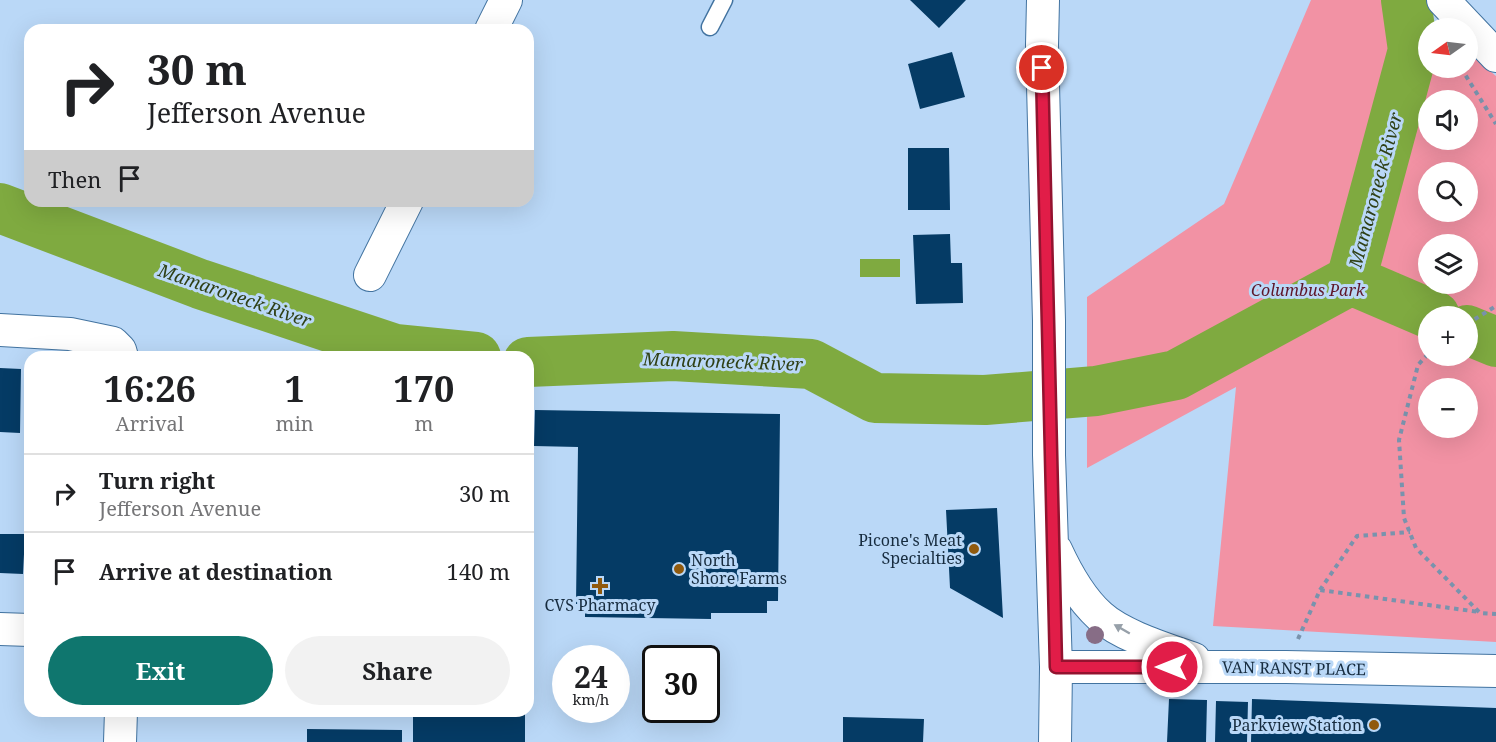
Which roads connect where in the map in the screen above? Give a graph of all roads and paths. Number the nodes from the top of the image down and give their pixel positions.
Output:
1 (506, 0) edge
2 (724, 0) edge
3 (1043, 0) edge
4 (1449, 6) edge
5 (494, 24) edge
6 (710, 27) dead end
7 (1496, 56) edge
8 (1467, 78) edge
9 (1496, 124) edge
10 (404, 207) edge
11 (370, 275) dead end
12 (1496, 301) edge
13 (1495, 307) edge
14 (1478, 317) edge
15 (0, 330) edge
16 (111, 348) edge
17 (1418, 365) edge
18 (1410, 532) junction
19 (1052, 543) junction
20 (1320, 590) junction
21 (1480, 613) junction
22 (1496, 614) edge
23 (0, 629) edge
24 (24, 630) edge
25 (1056, 667) junction
26 (1215, 667) junction
27 (1286, 667) junction
28 (1496, 671) edge
29 (121, 717) edge
30 (120, 742) edge
31 (1055, 742) edge

1 - 5 street
2 - 6 lane
3 - 19 street
4 - 7 street
8 - 9 path
10 - 11 street
12 - 13 path
13 - 14 path
15 - 16 street
17 - 18 path
18 - 20 path
18 - 21 path
19 - 25 street
26 -> 19 street
20 - 21 path
20 - 27 path
21 - 22 path
23 - 24 street
25 - 26 street, VAN RANST PLACE
25 - 31 street
26 - 27 street, VAN RANST PLACE
27 - 28 street, VAN RANST PLACE
29 - 30 street

